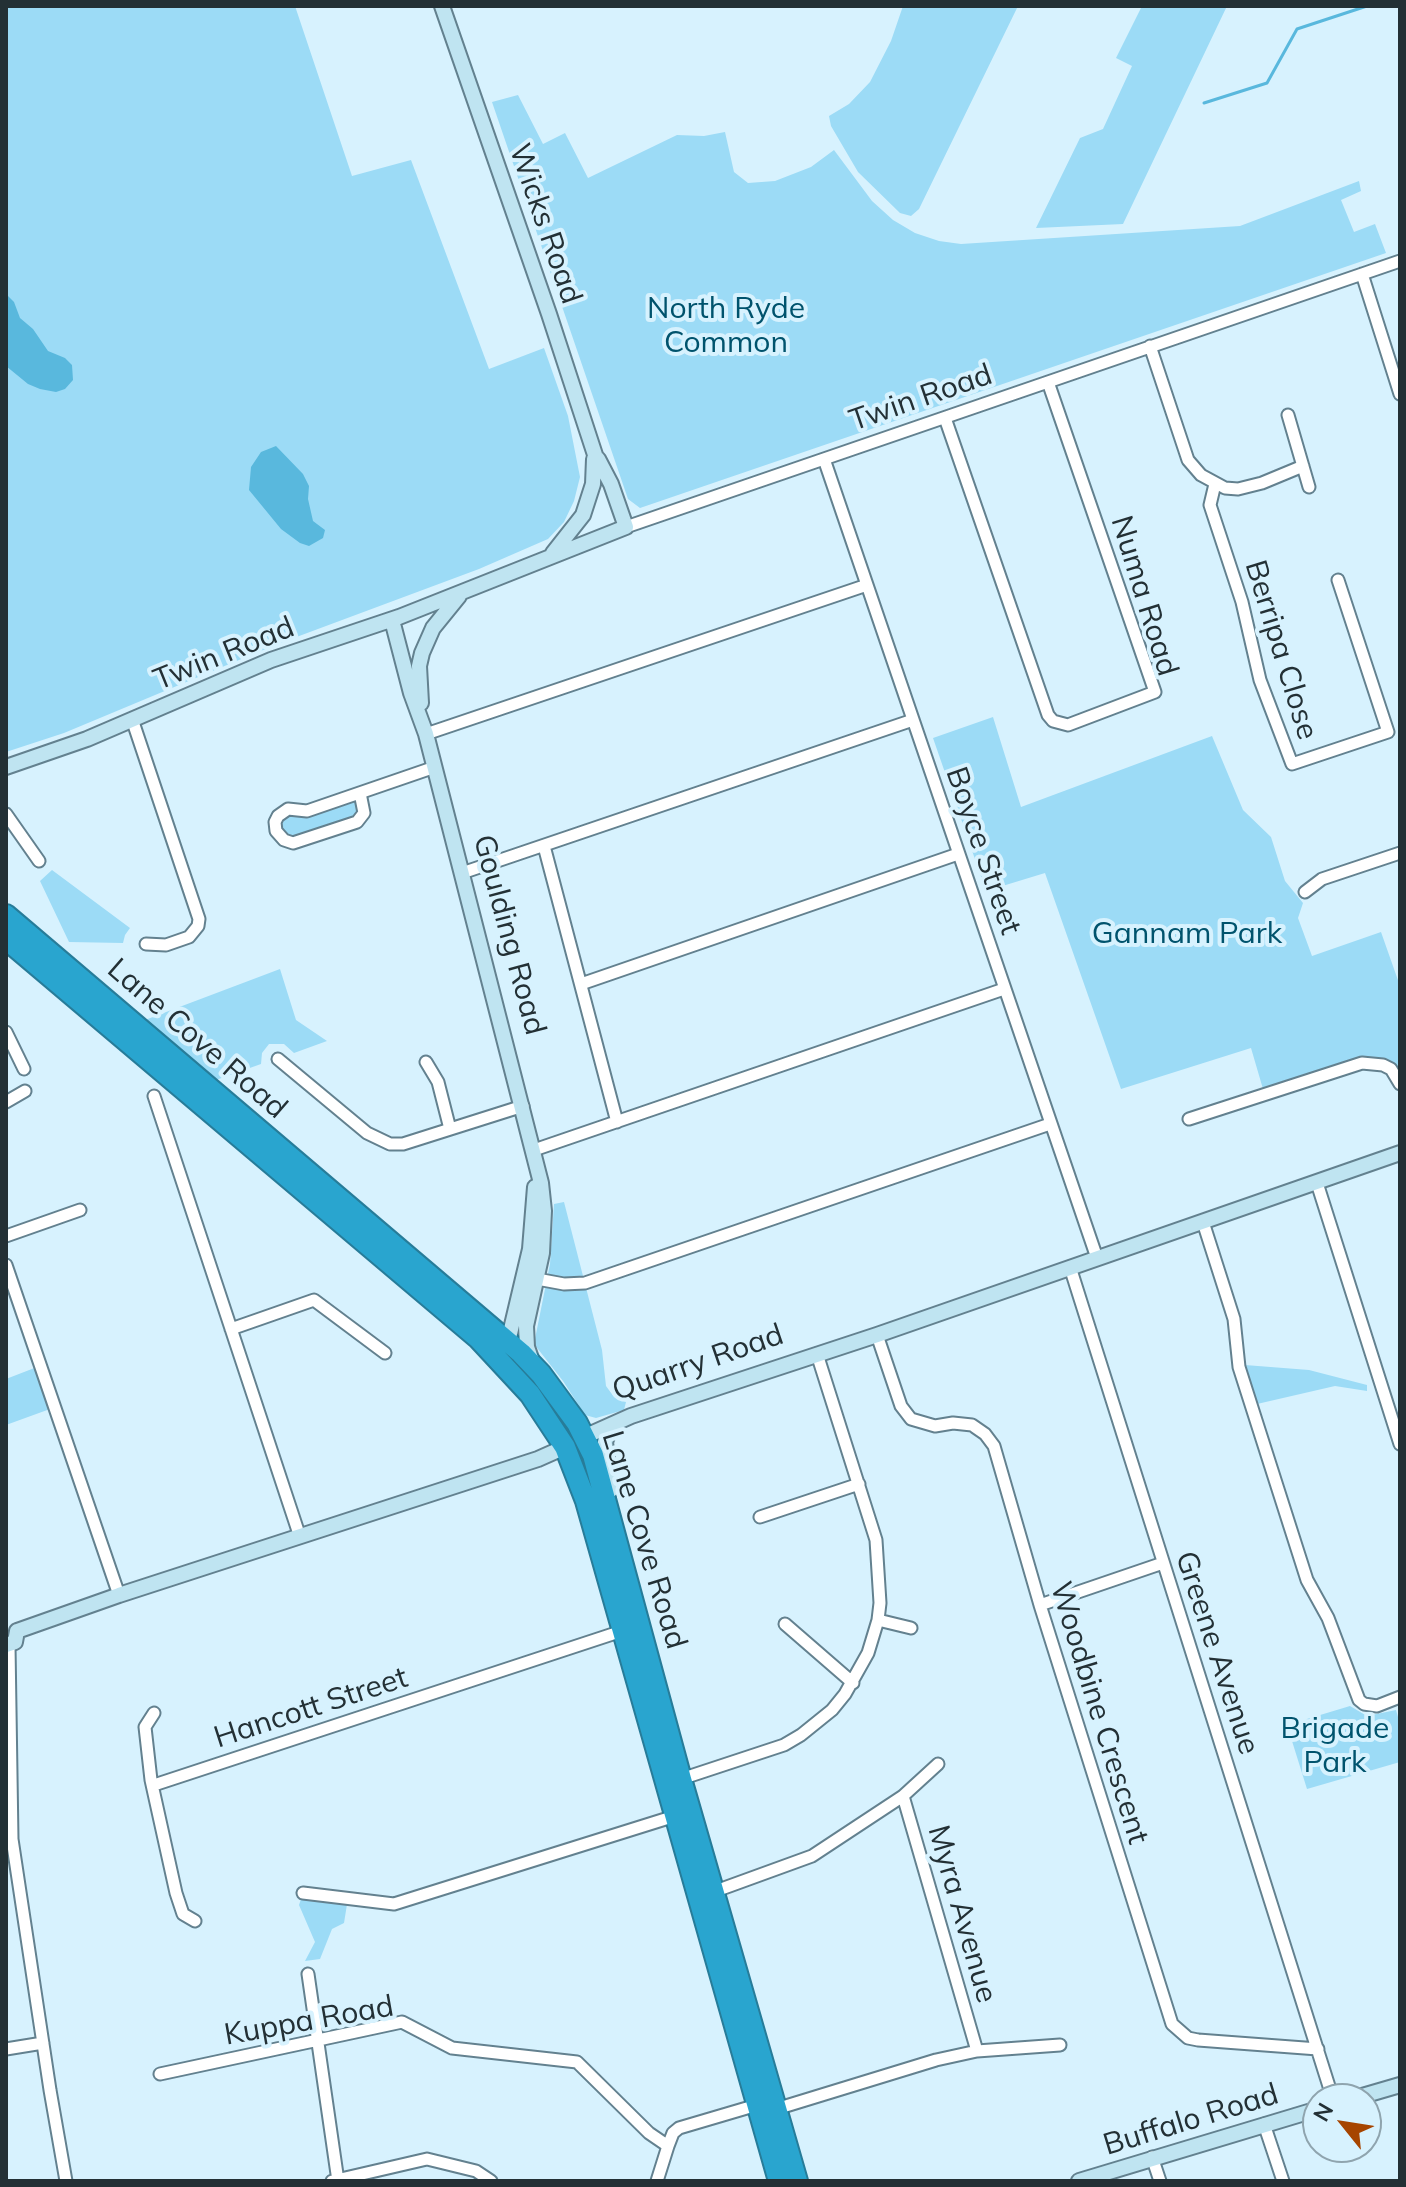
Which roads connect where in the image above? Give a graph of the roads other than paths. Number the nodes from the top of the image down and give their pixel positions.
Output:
1 (442, 6) edge
2 (1400, 261) edge
3 (1362, 274) junction
4 (1150, 346) junction
5 (1048, 382) junction
6 (1400, 394) edge
7 (1288, 415) dead end
8 (945, 418) junction
9 (596, 453) junction
10 (824, 459) junction
11 (1303, 466) junction
12 (1215, 484) junction
13 (1309, 487) dead end
14 (622, 529) junction
15 (547, 559) junction
16 (1338, 580) dead end
17 (867, 585) junction
18 (462, 592) junction
19 (396, 619) junction
20 (419, 691) junction
21 (132, 719) junction
22 (913, 720) junction
23 (426, 734) junction
24 (6, 767) edge
25 (435, 767) junction
26 (360, 793) junction
27 (6, 814) edge
28 (544, 846) junction
29 (1400, 853) edge
30 (958, 854) junction
31 (39, 861) dead end
32 (462, 873) junction
33 (1305, 892) dead end
34 (6, 915) edge
35 (6, 939) edge
36 (146, 944) dead end
37 (581, 984) junction
38 (1004, 989) junction
39 (6, 1032) edge
40 (278, 1059) dead end
41 (426, 1062) dead end
42 (24, 1069) dead end
43 (1400, 1084) edge
44 (25, 1091) dead end
45 (154, 1096) dead end
46 (6, 1102) edge
47 (523, 1106) junction
48 (1189, 1119) dead end
49 (617, 1122) junction
50 (1050, 1124) junction
51 (450, 1129) junction
52 (534, 1150) junction
53 (1400, 1153) edge
54 (1317, 1183) junction
55 (80, 1210) dead end
56 (1203, 1222) junction
57 (6, 1236) edge
58 (1097, 1258) junction
59 (6, 1265) edge
60 (1070, 1267) junction
61 (531, 1278) junction
62 (231, 1329) junction
63 (877, 1335) junction
64 (508, 1342) junction
65 (385, 1353) dead end
66 (817, 1354) junction
67 (537, 1368) junction
68 (530, 1394) junction
69 (631, 1416) junction
70 (584, 1437) junction
71 (1400, 1444) edge
72 (565, 1447) junction
73 (859, 1484) junction
74 (760, 1517) dead end
75 (612, 1528) junction
76 (300, 1537) junction
77 (1163, 1563) junction
78 (119, 1595) junction
79 (1040, 1605) junction
80 (878, 1620) junction
81 (785, 1624) dead end
82 (911, 1628) dead end
83 (11, 1629) edge
84 (622, 1631) junction
85 (7, 1645) edge
86 (853, 1683) junction
87 (1400, 1697) edge
88 (154, 1713) dead end
89 (938, 1764) dead end
90 (681, 1779) junction
91 (154, 1785) junction
92 (903, 1796) junction
93 (675, 1816) junction
94 (713, 1892) junction
95 (303, 1893) dead end
96 (195, 1921) dead end
97 (308, 1974) dead end
98 (317, 2040) junction
99 (43, 2043) junction
100 (1060, 2045) dead end
101 (6, 2049) edge
102 (1318, 2049) junction
103 (977, 2051) junction
104 (160, 2074) dead end
105 (1328, 2083) edge
106 (766, 2107) junction
107 (1302, 2113) edge
108 (1264, 2124) junction
109 (668, 2146) junction
110 (1152, 2157) junction
111 (66, 2181) edge
112 (336, 2181) edge
113 (491, 2181) edge
114 (657, 2181) edge
115 (779, 2181) edge
116 (797, 2181) edge
117 (1079, 2181) edge
118 (1160, 2181) edge
119 (1283, 2181) edge

1 - 9 street, Wicks Road
2 - 3 street, Twin Road
3 - 4 street, Twin Road
3 - 6 street
4 - 5 street, Twin Road
4 - 12 street
5 - 8 street, Twin Road
5 - 8 street, Numa Road
7 - 11 street
8 - 10 street, Twin Road
9 - 14 street, Wicks Road
9 - 15 street
10 - 14 street, Twin Road
10 - 17 street, Boyce Street
11 - 12 street
11 - 13 street
12 - 16 street, Berripa Close
14 - 15 street, Twin Road
15 - 18 street, Twin Road
17 - 22 street, Boyce Street
17 - 23 street
18 - 19 street, Twin Road
18 - 20 street, Goulding Road
19 - 20 street
19 - 21 street, Twin Road
19 - 23 street, Goulding Road
20 - 23 street, Goulding Road
21 - 24 street, Twin Road
21 - 36 street
22 - 28 street
22 - 30 street, Boyce Street
23 - 25 street, Goulding Road
25 - 26 street
25 - 32 street, Goulding Road
26 - 26 street
27 - 31 street
28 - 32 street
28 - 37 street
29 - 33 street
30 - 37 street
30 - 38 street, Boyce Street
32 - 47 street, Goulding Road
34 - 64 highway, Lane Cove Road
35 - 68 highway, Lane Cove Road
37 - 49 street
38 - 49 street
38 - 50 street, Boyce Street
39 - 42 street
40 - 51 street
41 - 51 street
43 - 48 street
44 - 46 street
45 - 62 street
47 - 51 street
47 - 52 street, Goulding Road
49 - 52 street
50 - 58 street, Boyce Street
50 - 61 street
52 - 61 street, Goulding Road
53 - 54 street, Quarry Road
54 - 56 street, Quarry Road
54 - 71 street
55 - 57 street
56 - 58 street, Quarry Road
56 - 87 street
58 - 60 street, Quarry Road
59 - 78 street
60 - 63 street, Quarry Road
60 - 77 street, Greene Avenue
61 - 64 street, Goulding Road
61 - 67 street, Goulding Road
62 - 65 street
62 - 76 street
63 - 66 street, Quarry Road
63 - 79 street, Woodbine Crescent
64 - 67 highway, Lane Cove Road
64 - 68 highway
66 - 69 street, Quarry Road
66 - 73 street
67 - 70 highway, Lane Cove Road
68 - 72 highway, Lane Cove Road
69 - 70 street, Quarry Road
69 - 75 street
70 - 72 highway, Quarry Road
70 - 75 highway, Lane Cove Road
72 - 76 street, Quarry Road
72 - 84 highway, Lane Cove Road
73 - 74 street
73 - 80 street
75 - 90 highway, Lane Cove Road
76 - 78 street, Quarry Road
77 - 79 street
77 - 102 street, Greene Avenue
78 - 83 street, Quarry Road
79 - 102 street, Woodbine Crescent
80 - 82 street
80 - 86 street
81 - 86 street
83 - 85 street
84 - 91 street, Hancott Street
84 - 93 highway, Lane Cove Road
85 - 99 street
86 - 90 street
88 - 91 street
89 - 92 street
90 - 94 highway, Lane Cove Road
91 - 96 street
92 - 94 street, Myra Avenue
92 - 103 street, Myra Avenue
93 - 95 street
93 - 106 highway, Lane Cove Road
94 - 106 highway, Lane Cove Road
97 - 98 street
98 - 104 street, Kuppa Road
98 - 109 street, Kuppa Road
98 - 112 street
99 - 101 street
99 - 111 street
100 - 103 street
102 - 105 street, Greene Avenue
103 - 106 street, Myra Avenue
106 - 109 street, Myra Avenue
106 - 115 highway, Lane Cove Road
106 - 116 highway, Lane Cove Road
107 - 108 street, Buffalo Road
108 - 110 street, Buffalo Road
108 - 119 street
109 - 114 street
110 - 117 street, Buffalo Road
110 - 118 street
112 - 113 street

